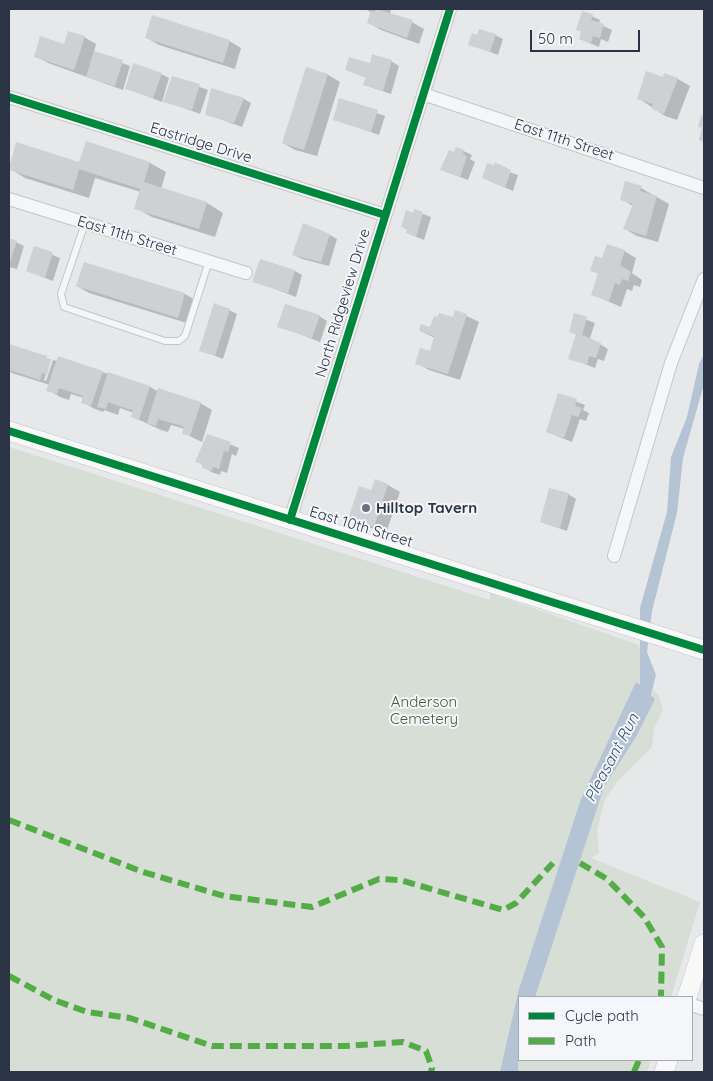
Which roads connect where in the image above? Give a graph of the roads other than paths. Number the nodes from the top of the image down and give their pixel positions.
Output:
1 (450, 9) edge
2 (423, 94) junction
3 (9, 97) edge
4 (704, 188) edge
5 (9, 199) edge
6 (385, 214) junction
7 (85, 223) junction
8 (209, 261) junction
9 (246, 273) dead end
10 (704, 279) edge
11 (9, 431) edge
12 (290, 520) junction
13 (614, 556) dead end
14 (704, 650) edge
15 (704, 944) edge
16 (687, 996) edge

1 - 2 street, North Ridgeview Drive
2 - 4 street, East 11th Street
2 - 6 street, North Ridgeview Drive
3 - 6 street, Eastridge Drive
5 - 7 street, East 11th Street
6 - 12 street, North Ridgeview Drive
7 - 8 street, East 11th Street
7 - 8 lane
8 - 9 street, East 11th Street
10 - 13 street
11 - 12 main road, East 10th Street
12 - 14 main road, East 10th Street
15 - 16 main road

